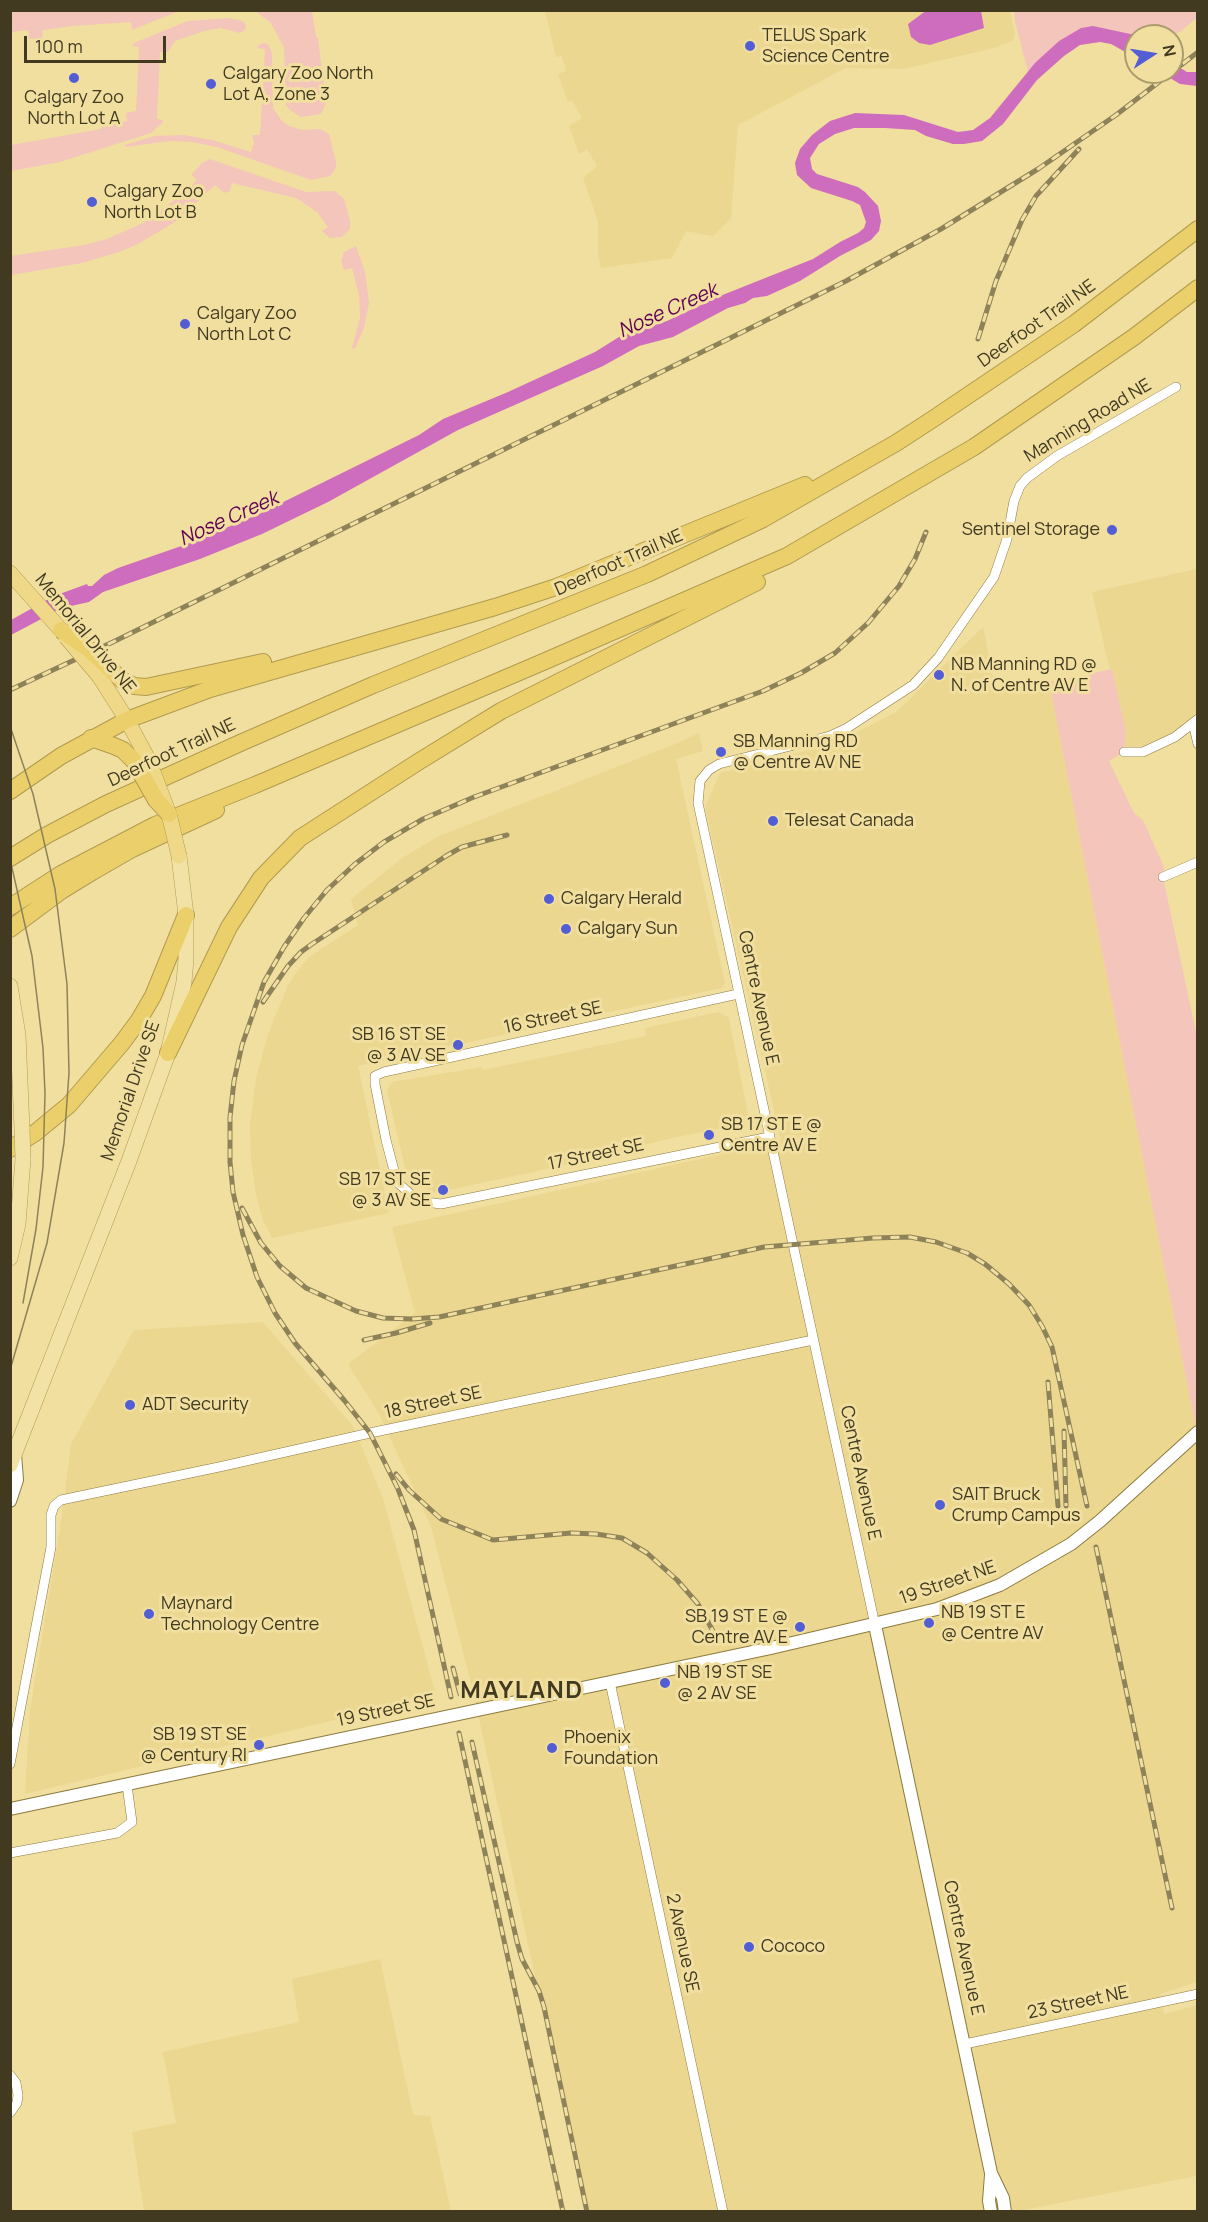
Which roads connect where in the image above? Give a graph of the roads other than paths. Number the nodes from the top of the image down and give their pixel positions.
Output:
1 (1197, 229) edge
2 (1197, 288) edge
3 (1176, 387) dead end
4 (896, 443) junction
5 (787, 556) junction
6 (10, 573) edge
7 (413, 629) junction
8 (61, 630) joint
9 (104, 672) junction
10 (127, 720) junction
11 (1195, 721) edge
12 (91, 738) junction
13 (1197, 744) edge
14 (1124, 752) dead end
15 (141, 760) junction
16 (700, 781) joint
17 (255, 785) junction
18 (14, 786) edge
19 (169, 814) joint
20 (179, 856) joint
21 (12, 857) edge
22 (1197, 862) edge
23 (1163, 877) dead end
24 (10, 907) edge
25 (186, 915) junction
26 (10, 929) edge
27 (10, 986) edge
28 (738, 994) junction
29 (168, 1053) junction
30 (769, 1137) junction
31 (16, 1154) edge
32 (430, 1204) joint
33 (10, 1258) edge
34 (813, 1340) junction
35 (1197, 1433) edge
36 (13, 1459) edge
37 (10, 1501) edge
38 (875, 1625) junction
39 (610, 1682) junction
40 (10, 1764) edge
41 (127, 1785) junction
42 (10, 1809) edge
43 (10, 1852) edge
44 (1197, 1994) edge
45 (965, 2044) junction
46 (10, 2075) edge
47 (10, 2114) edge
48 (991, 2174) junction
49 (723, 2211) edge
50 (991, 2211) edge
51 (1005, 2211) edge

1 - 4 highway, Deerfoot Trail NE
2 - 5 highway
3 - 16 street, Manning Road NE
4 - 7 highway
4 - 21 highway, Deerfoot Trail NE
5 - 17 highway
5 - 29 highway
6 - 8 highway, Memorial Drive NE
7 - 9 highway
7 - 10 highway
8 - 9 highway, bridge
9 - 10 highway, Memorial Drive NE
10 - 12 highway
10 - 15 highway
11 - 13 street
11 - 14 street
12 - 15 highway
12 - 18 highway
15 - 19 highway, bridge
16 - 28 street, Centre Avenue E
17 - 24 highway
17 - 26 highway
19 - 20 highway, Memorial Drive SE, bridge
20 - 25 main road, Memorial Drive SE
22 - 23 street
25 - 29 main road, Memorial Drive SE
25 - 31 highway
27 - 31 main road, bridge
28 - 30 street, Centre Avenue E
28 - 32 street, 16 Street SE
29 - 36 main road, Memorial Drive SE
30 - 32 street, 17 Street SE
30 - 34 street, Centre Avenue E
31 - 33 main road
34 - 38 street, Centre Avenue E
34 - 40 street, 18 Street SE
35 - 38 street, 19 Street NE
36 - 37 street
38 - 39 street, 19 Street SE
38 - 45 street, Centre Avenue E
39 - 41 street, 19 Street SE
39 - 49 street, 2 Avenue SE
41 - 42 street, 19 Street SE
41 - 43 street
44 - 45 street, 23 Street NE
45 - 48 street, Centre Avenue E
46 - 47 street
48 - 50 street, Centre Avenue E
48 - 51 street, Centre Avenue E

